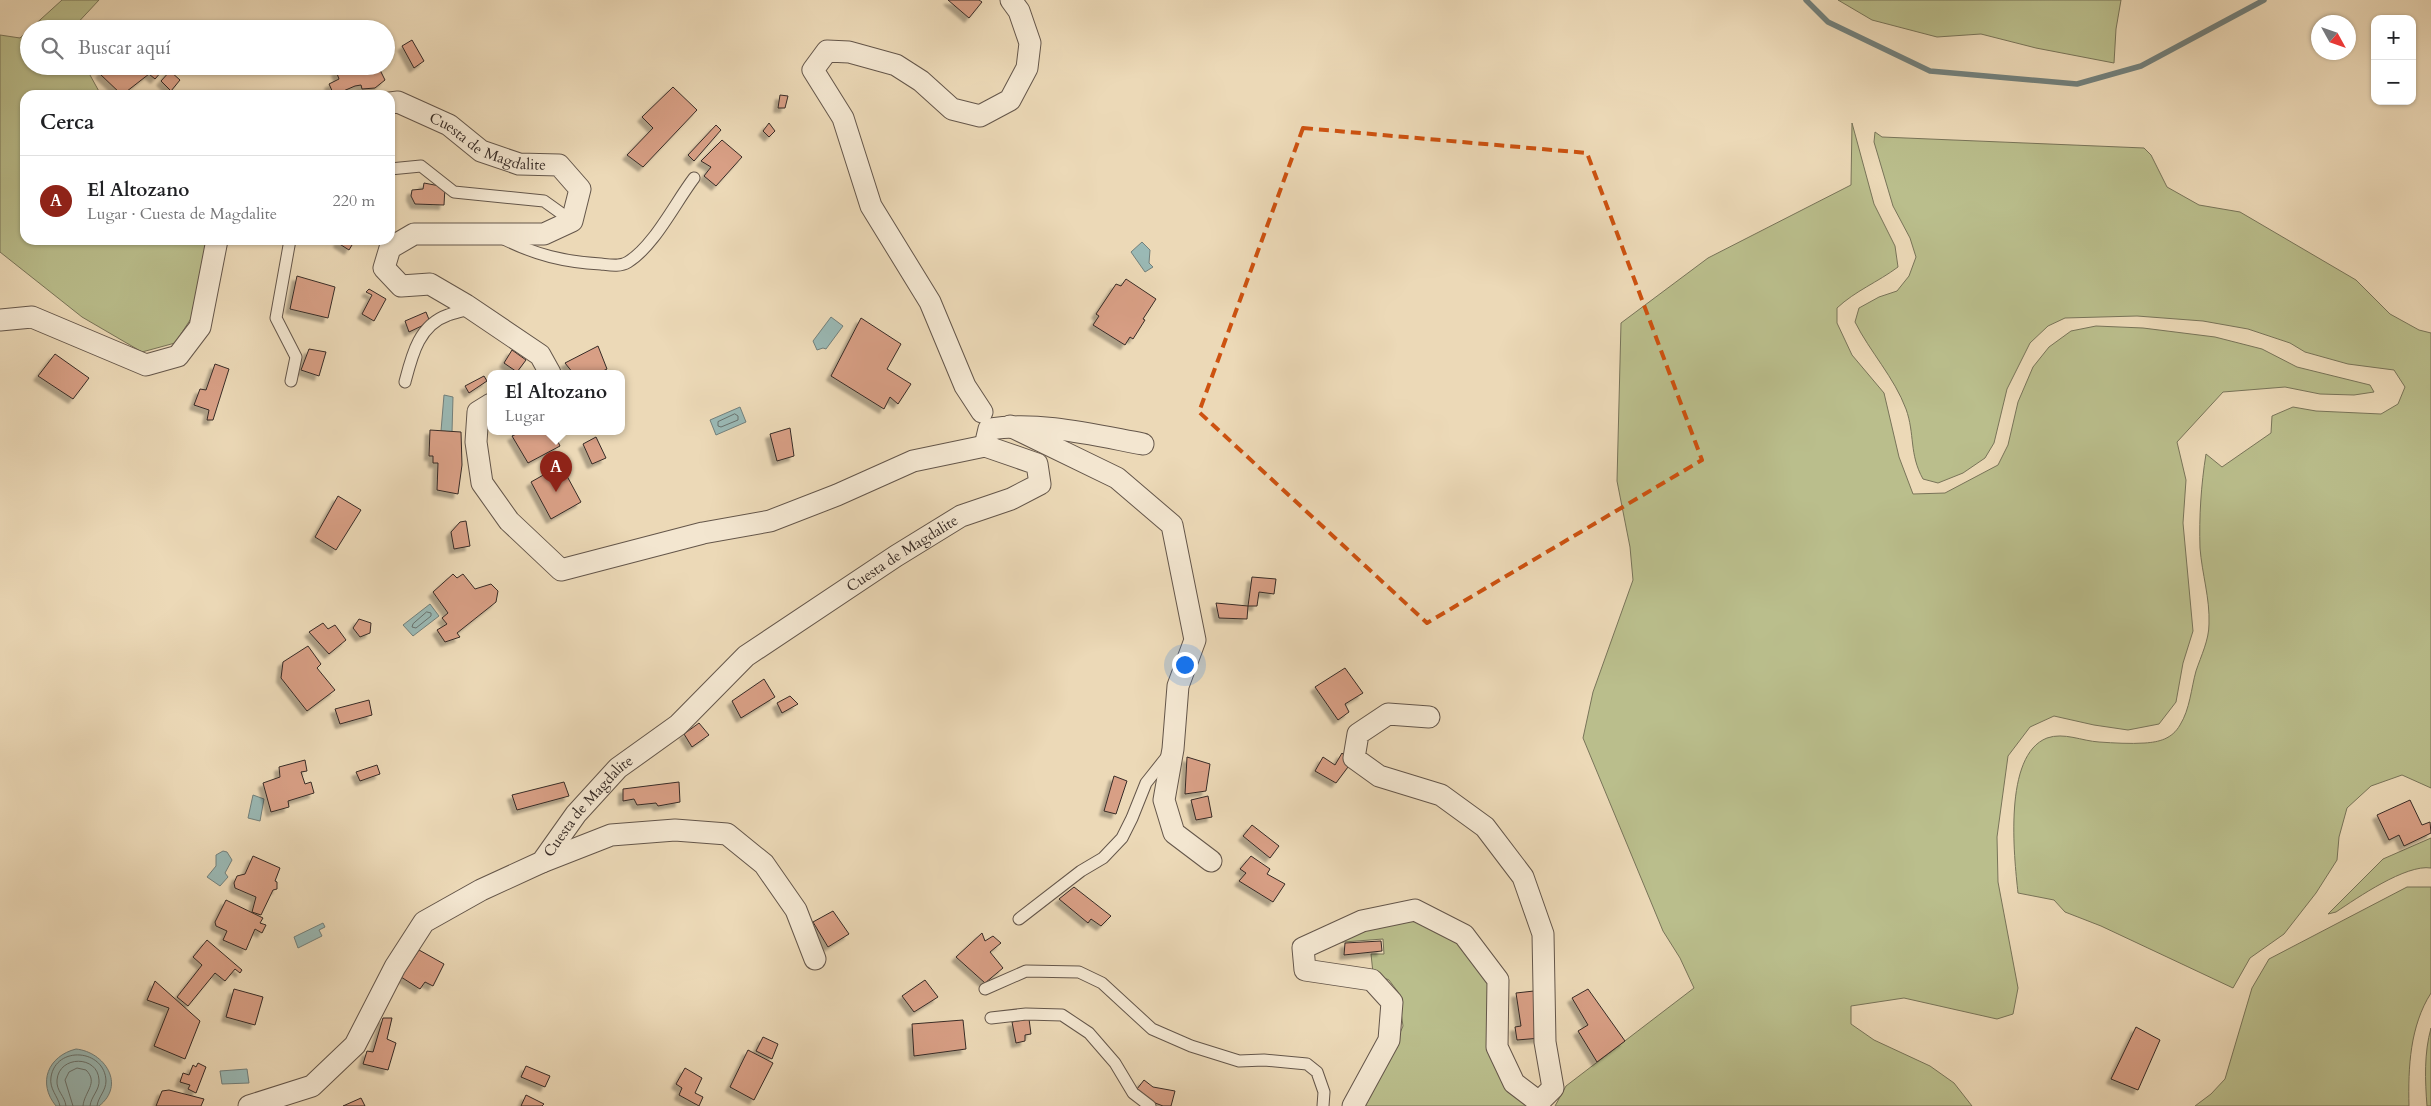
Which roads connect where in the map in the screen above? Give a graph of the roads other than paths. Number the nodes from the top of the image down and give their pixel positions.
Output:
1 (1011, 0) edge
2 (395, 102) edge
3 (395, 169) edge
4 (694, 178) dead end
5 (572, 221) junction
6 (494, 233) junction
7 (216, 245) edge
8 (289, 245) edge
9 (471, 308) junction
10 (0, 320) edge
11 (548, 370) edge
12 (291, 381) dead end
13 (405, 382) dead end
14 (487, 406) edge
15 (992, 428) junction
16 (1143, 444) dead end
17 (1429, 717) dead end
18 (1173, 749) junction
19 (1211, 861) dead end
20 (542, 862) junction
21 (1019, 919) dead end
22 (815, 959) dead end
23 (984, 989) dead end
24 (991, 1018) dead end
25 (249, 1106) edge
26 (1150, 1106) edge
27 (1323, 1106) edge
28 (1353, 1106) edge

1 - 15 street
2 - 5 street, Cuesta de Magdalite
3 - 5 lane
4 - 6 lane
5 - 6 street
6 - 9 street
7 - 10 street
8 - 12 lane
9 - 11 street
9 - 13 lane
14 - 15 street
15 - 16 street
15 - 18 street
15 - 20 street, Cuesta de Magdalite
17 - 28 street
18 - 19 street
18 - 21 lane
20 - 22 street
20 - 25 street, Cuesta de Magdalite
23 - 27 lane
24 - 26 lane

